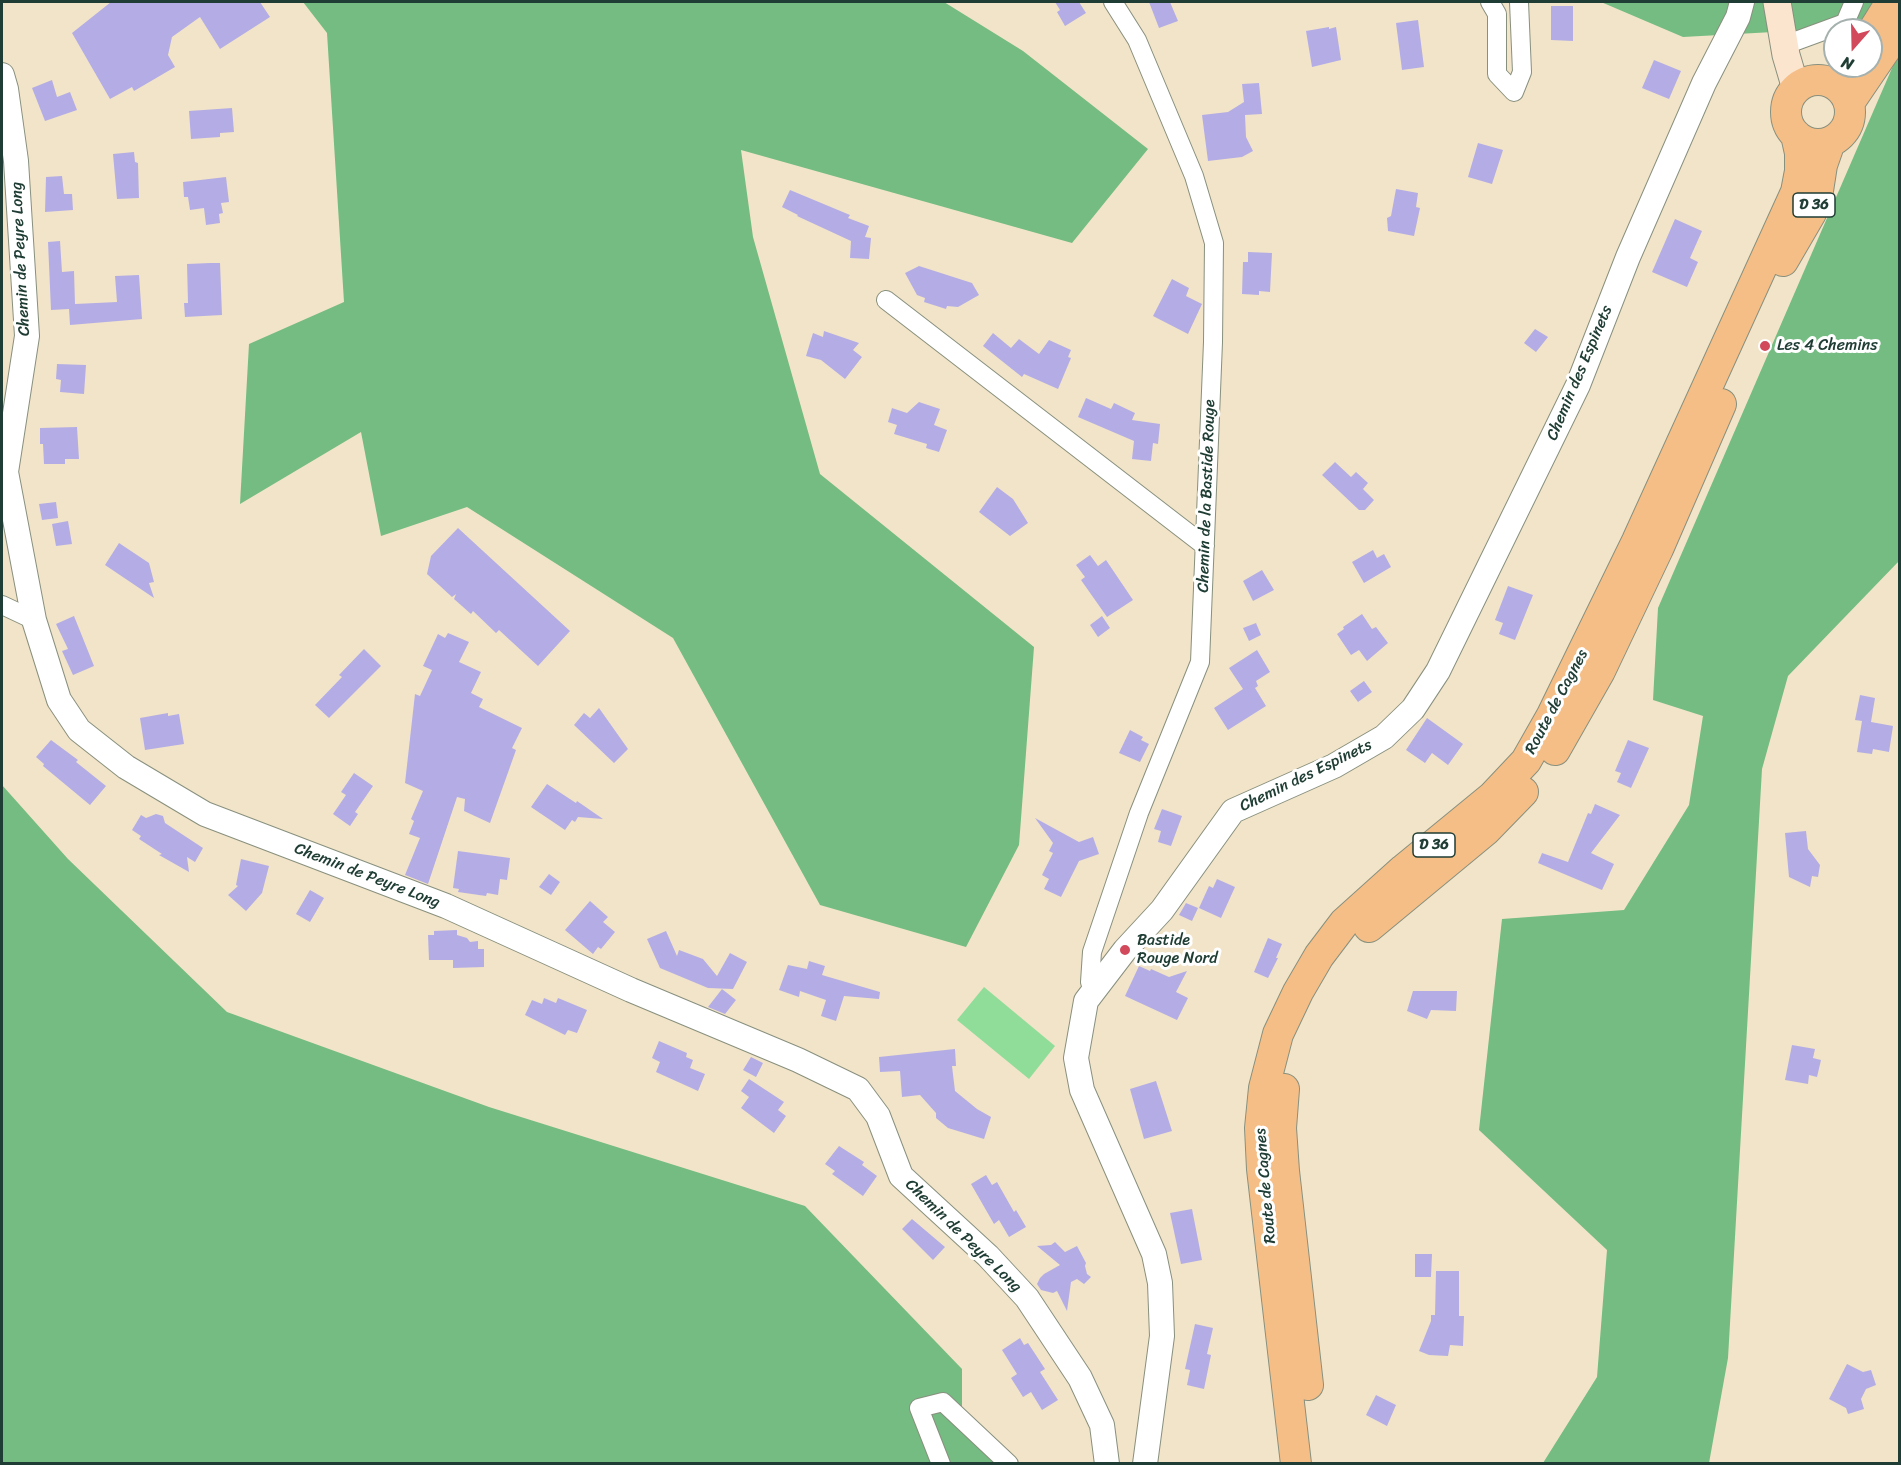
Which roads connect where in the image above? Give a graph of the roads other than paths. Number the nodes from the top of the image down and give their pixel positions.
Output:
1 (1113, 2) edge
2 (1490, 2) edge
3 (1519, 2) edge
4 (1742, 2) edge
5 (1777, 2) edge
6 (1854, 2) edge
7 (1891, 2) edge
8 (1881, 18) edge
9 (1899, 28) edge
10 (1785, 50) junction
11 (2, 75) edge
12 (1821, 80) edge
13 (1849, 103) junction
14 (1796, 135) junction
15 (1830, 142) junction
16 (886, 300) dead end
17 (1205, 546) junction
18 (2, 605) edge
19 (34, 620) junction
20 (1092, 992) junction
21 (941, 1464) edge
22 (1009, 1464) edge
23 (1107, 1464) edge
24 (1145, 1464) edge
25 (1296, 1464) edge
26 (1317, 1464) edge

1 - 17 street, Chemin de la Bastide Rouge
2 - 3 street
4 - 20 street, Chemin des Espinets
5 - 10 main road
6 - 10 street
7 - 8 main road
9 - 13 main road
10 - 12 main road
11 - 19 street, Chemin de Peyre Long
12 - 13 main road
12 - 14 main road
13 - 15 main road
14 - 15 main road
14 - 25 main road, Route de Cagnes / D 36
15 - 26 main road, Route de Cagnes / D 36
16 - 17 street
17 - 20 street, Chemin de la Bastide Rouge
18 - 19 street
19 - 23 street, Chemin de Peyre Long
20 - 24 street, Chemin des Espinets
21 - 22 street

